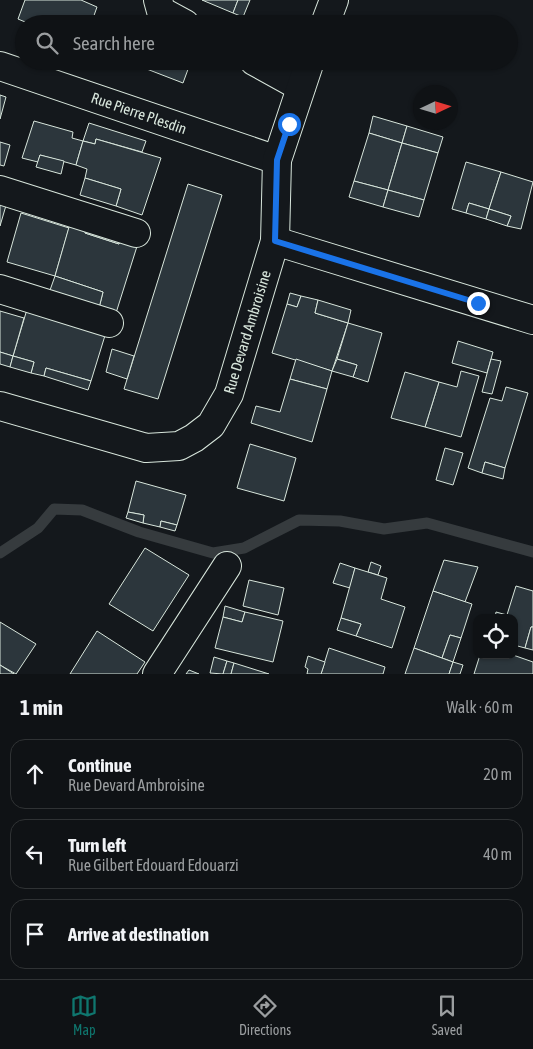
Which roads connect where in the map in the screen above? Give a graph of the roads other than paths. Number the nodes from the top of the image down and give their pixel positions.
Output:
1 (158, 0) edge
2 (334, 0) edge
3 (168, 15) edge
4 (328, 15) edge
5 (0, 66) edge
6 (287, 70) edge
7 (305, 75) edge
8 (277, 160) junction
9 (0, 190) edge
10 (136, 233) dead end
11 (275, 241) junction
12 (0, 289) edge
13 (533, 320) edge
14 (109, 323) dead end
15 (0, 406) edge
16 (227, 566) dead end
17 (157, 674) edge

1 - 3 street
2 - 4 street
5 - 8 street, Rue Pierre Plesdin
6 - 7 street
7 - 8 street, Rue Devard Ambroisine
8 - 11 street, Rue Devard Ambroisine
9 - 10 street
11 - 13 street
11 - 15 street, Rue Devard Ambroisine
12 - 14 street
16 - 17 street

